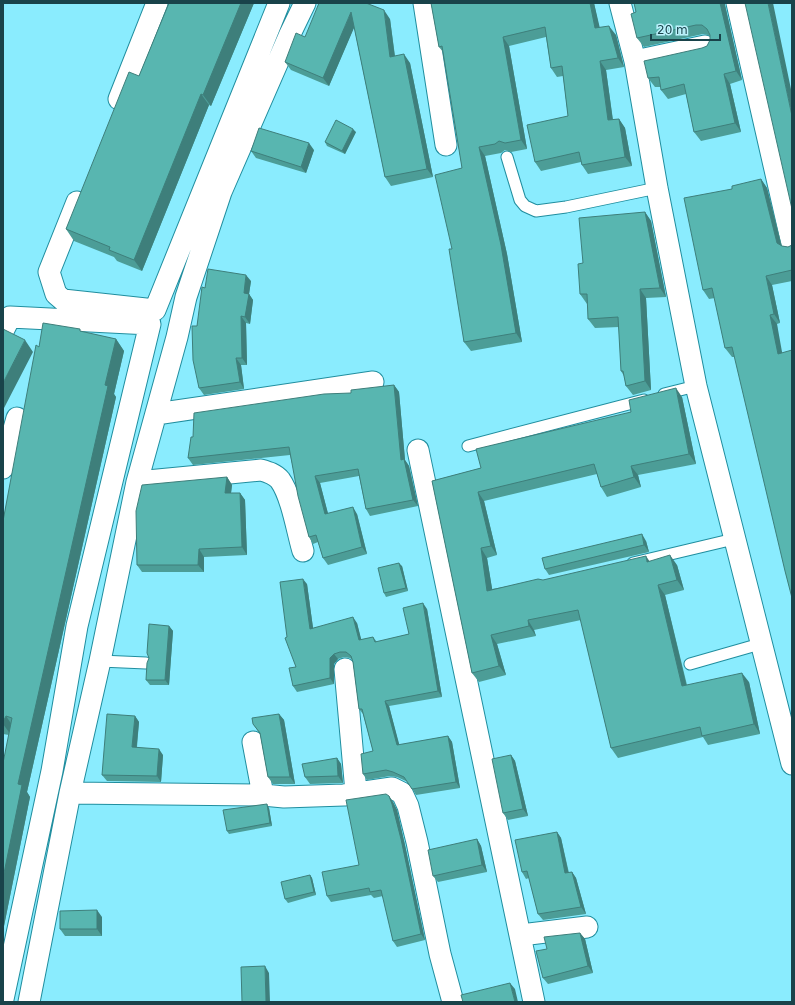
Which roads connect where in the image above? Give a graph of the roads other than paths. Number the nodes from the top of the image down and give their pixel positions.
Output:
1 (157, 3) edge
2 (279, 3) edge
3 (305, 3) edge
4 (424, 3) edge
5 (620, 3) edge
6 (737, 3) edge
7 (705, 46) edge
8 (635, 61) junction
9 (111, 119) edge
10 (446, 145) dead end
11 (507, 157) edge
12 (84, 184) edge
13 (657, 188) junction
14 (792, 244) edge
15 (3, 331) edge
16 (373, 382) dead end
17 (696, 386) junction
18 (156, 414) junction
19 (17, 418) dead end
20 (468, 446) dead end
21 (418, 450) dead end
22 (3, 468) edge
23 (137, 482) junction
24 (734, 539) junction
25 (303, 551) dead end
26 (625, 564) edge
27 (760, 644) junction
28 (100, 661) junction
29 (146, 663) edge
30 (690, 664) dead end
31 (345, 669) dead end
32 (253, 742) dead end
33 (792, 764) edge
34 (356, 792) junction
35 (70, 793) junction
36 (263, 795) junction
37 (586, 927) dead end
38 (521, 935) junction
39 (3, 999) edge
40 (29, 1002) edge
41 (453, 1002) edge
42 (534, 1002) edge

1 - 9 street
2 - 12 street
3 - 18 street
4 - 10 street
5 - 8 street
6 - 14 street
7 - 8 street
8 - 13 street
11 - 13 lane
13 - 17 street
15 - 39 street
16 - 18 street
17 - 20 lane
17 - 24 street
18 - 23 street
19 - 22 street
21 - 38 street
23 - 25 street
23 - 28 street
24 - 26 lane
24 - 27 street
27 - 30 lane
27 - 33 street
28 - 29 lane
28 - 35 street
31 - 34 street
32 - 36 street
34 - 36 street
34 - 41 street
35 - 36 street
35 - 40 street
37 - 38 street
38 - 42 street

